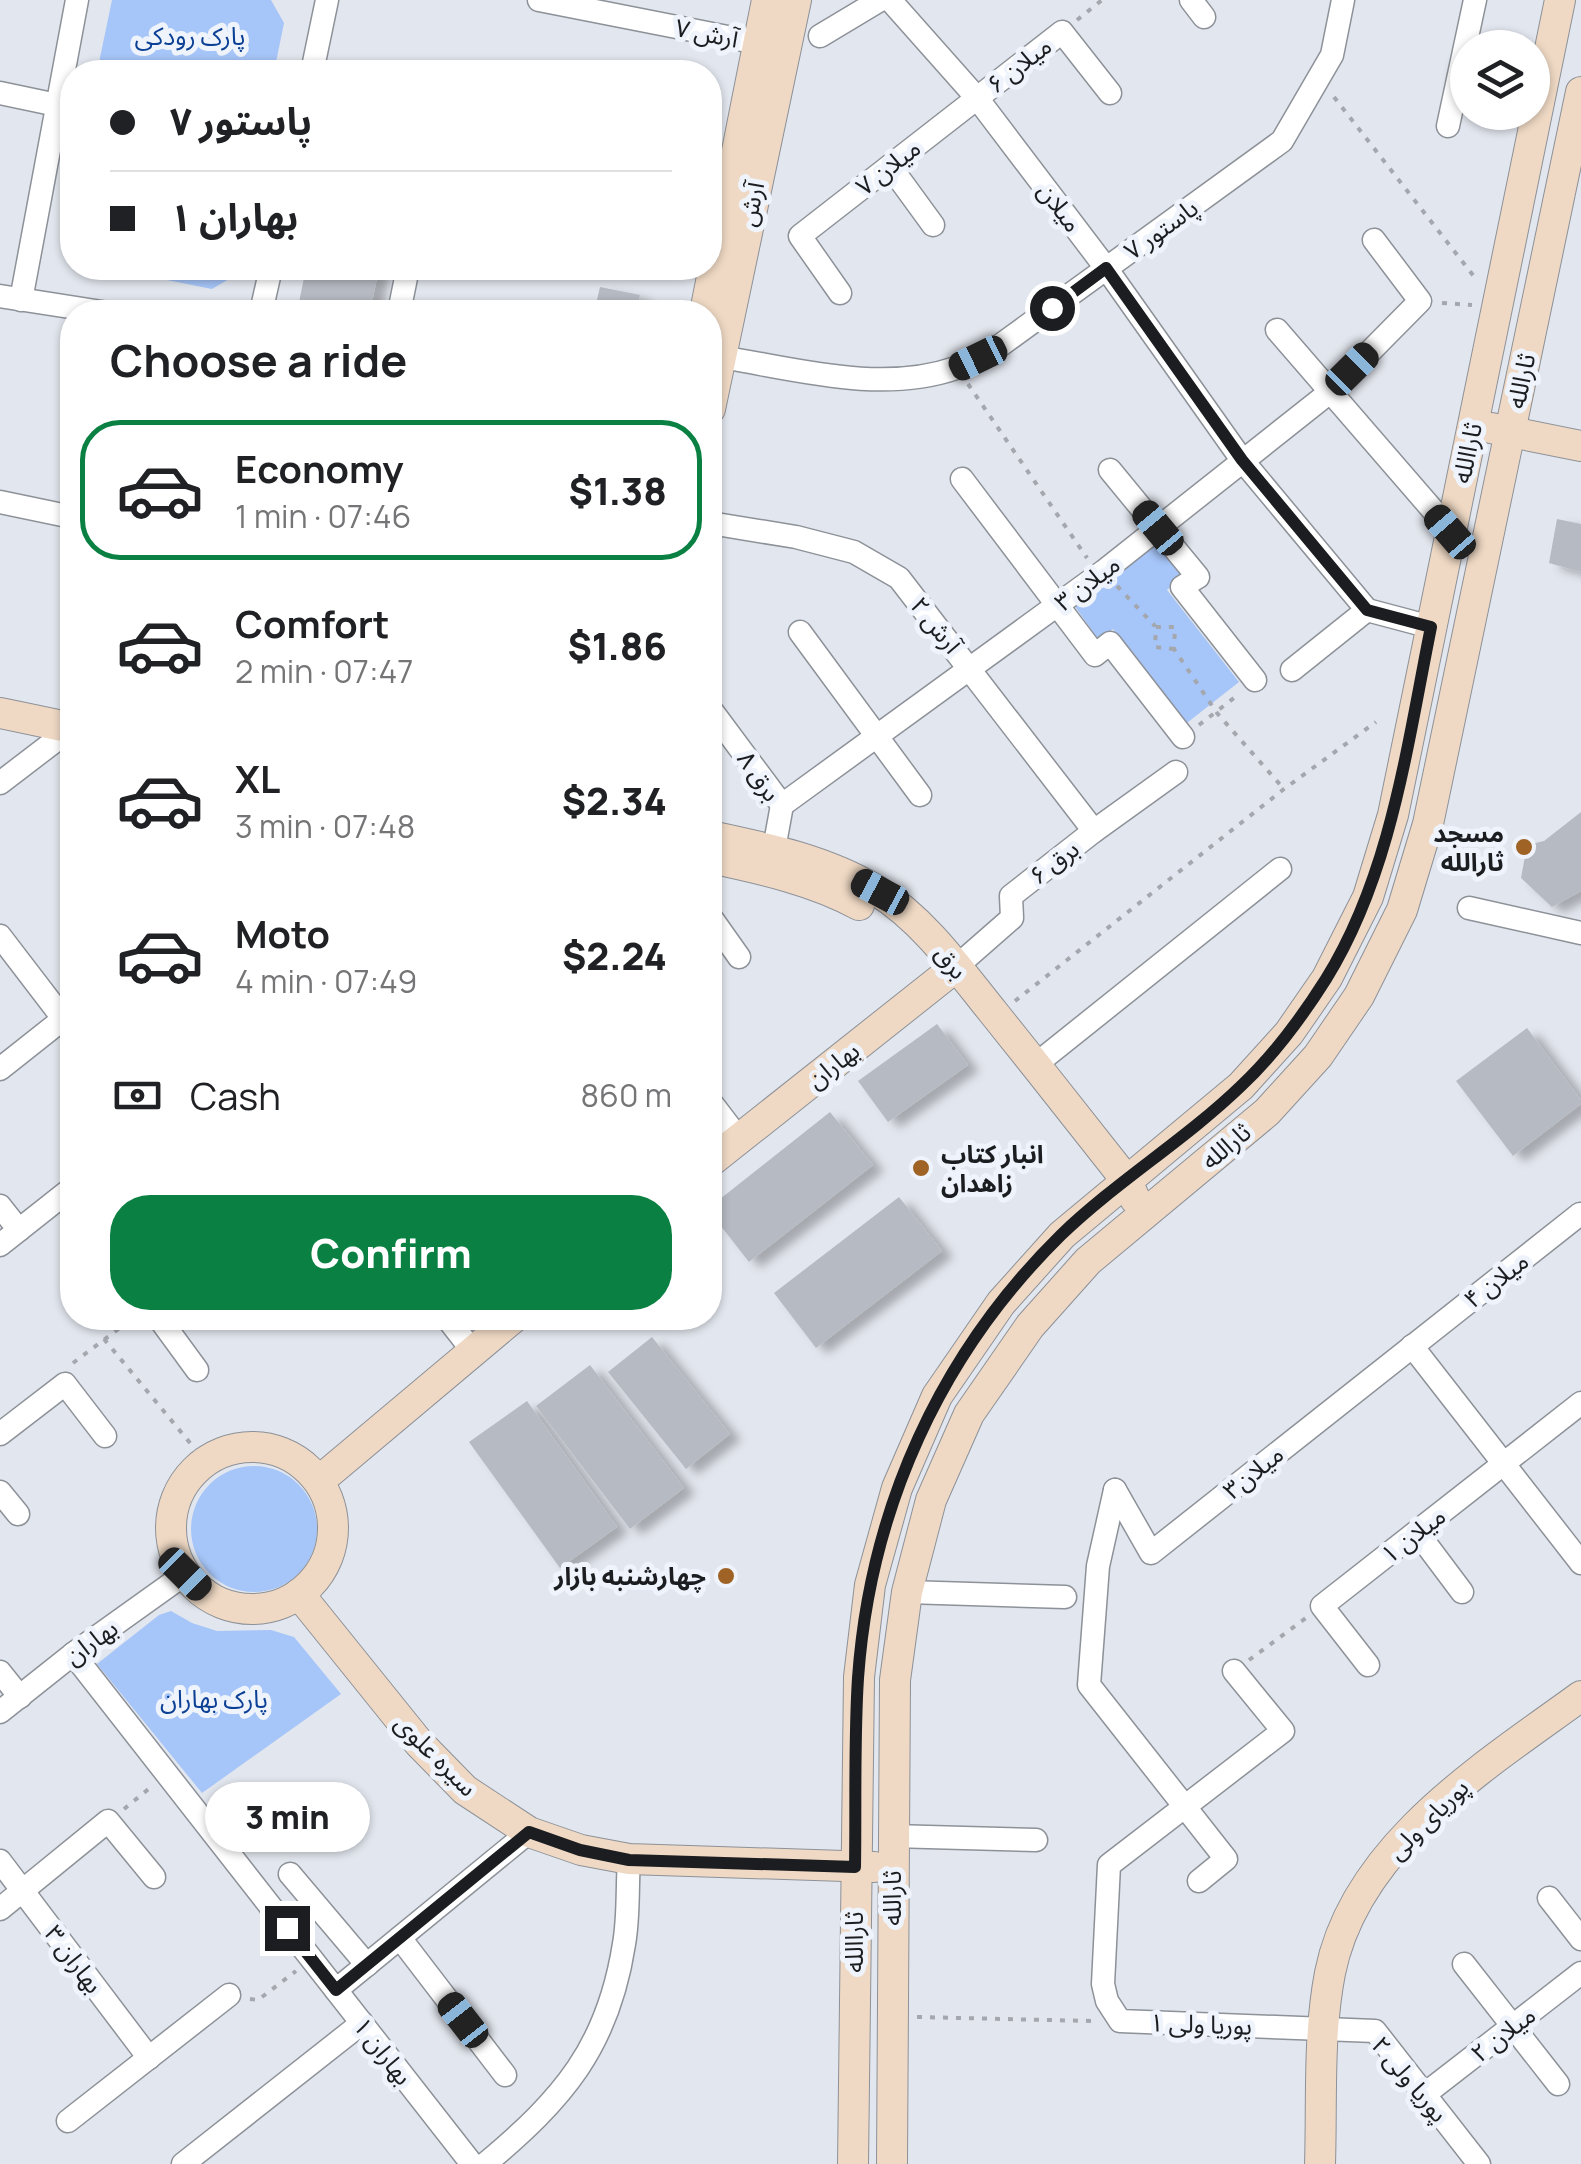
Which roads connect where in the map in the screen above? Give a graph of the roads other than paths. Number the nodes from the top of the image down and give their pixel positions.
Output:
1 (77, 0) edge
2 (328, 0) edge
3 (540, 0) edge
4 (768, 0) edge
5 (796, 0) edge
6 (880, 0) edge
7 (890, 0) edge
8 (1343, 0) edge
9 (1475, 0) edge
10 (1560, 0) edge
11 (820, 36) dead end
12 (758, 43) junction
13 (66, 60) edge
14 (315, 60) edge
15 (60, 89) edge
16 (1581, 92) edge
17 (0, 93) edge
18 (1110, 93) dead end
19 (977, 98) junction
20 (57, 105) junction
21 (1448, 126) dead end
22 (890, 166) junction
23 (722, 202) edge
24 (933, 224) dead end
25 (1374, 240) dead end
26 (1106, 268) junction
27 (840, 294) dead end
28 (11, 298) edge
29 (60, 306) edge
30 (722, 330) edge
31 (1277, 330) dead end
32 (722, 357) edge
33 (1330, 392) junction
34 (1475, 414) junction
35 (1512, 422) junction
36 (1560, 428) edge
37 (1581, 446) edge
38 (1242, 460) junction
39 (1110, 470) dead end
40 (962, 479) dead end
41 (0, 502) edge
42 (60, 514) edge
43 (722, 525) edge
44 (1158, 528) junction
45 (1450, 532) junction
46 (1057, 606) junction
47 (1367, 610) junction
48 (1431, 627) junction
49 (800, 632) dead end
50 (970, 668) junction
51 (1292, 670) dead end
52 (1255, 680) road end
53 (0, 693) edge
54 (60, 706) edge
55 (0, 714) edge
56 (722, 724) edge
57 (60, 726) edge
58 (876, 734) junction
59 (60, 737) edge
60 (1183, 737) road end
61 (1176, 772) dead end
62 (0, 784) edge
63 (920, 795) dead end
64 (782, 805) junction
65 (1094, 831) junction
66 (722, 838) edge
67 (774, 849) junction
68 (722, 861) edge
69 (1280, 869) dead end
70 (1469, 908) dead end
71 (722, 933) edge
72 (1581, 933) edge
73 (0, 936) edge
74 (739, 957) dead end
75 (949, 973) junction
76 (60, 1009) edge
77 (60, 1028) edge
78 (1035, 1064) junction
79 (0, 1069) edge
80 (722, 1117) edge
81 (739, 1139) junction
82 (722, 1152) edge
83 (1120, 1187) junction
84 (60, 1197) edge
85 (0, 1206) edge
86 (1580, 1214) edge
87 (1142, 1216) junction
88 (9, 1237) edge
89 (168, 1330) edge
90 (456, 1330) edge
91 (498, 1330) edge
92 (1412, 1346) junction
93 (472, 1350) junction
94 (197, 1370) dead end
95 (1581, 1404) edge
96 (0, 1434) edge
97 (105, 1436) dead end
98 (1504, 1464) junction
99 (319, 1480) junction
100 (0, 1492) edge
101 (18, 1514) dead end
102 (1417, 1532) junction
103 (1581, 1563) edge
104 (185, 1574) junction
105 (907, 1592) junction
106 (1462, 1592) dead end
107 (299, 1594) junction
108 (1065, 1597) dead end
109 (72, 1654) junction
110 (1368, 1665) dead end
111 (1234, 1671) road end
112 (0, 1672) edge
113 (1581, 1696) edge
114 (20, 1697) junction
115 (0, 1712) edge
116 (1186, 1806) junction
117 (529, 1832) junction
118 (892, 1836) junction
119 (1036, 1840) dead end
120 (0, 1860) edge
121 (629, 1860) junction
122 (855, 1867) junction
123 (892, 1868) junction
124 (290, 1874) dead end
125 (154, 1877) dead end
126 (1200, 1880) dead end
127 (23, 1891) junction
128 (1549, 1898) dead end
129 (0, 1909) edge
130 (400, 1938) junction
131 (1581, 1939) edge
132 (1464, 1964) dead end
133 (367, 1966) junction
134 (1581, 1973) edge
135 (336, 1990) junction
136 (228, 1995) road end
137 (362, 2024) junction
138 (1512, 2026) junction
139 (1323, 2027) junction
140 (148, 2058) junction
141 (504, 2075) dead end
142 (1558, 2084) dead end
143 (1425, 2094) junction
144 (68, 2121) dead end
145 (183, 2164) edge
146 (472, 2164) edge
147 (486, 2164) edge
148 (853, 2164) edge
149 (892, 2164) edge
150 (1320, 2164) edge
151 (1478, 2164) edge

1 - 13 street
2 - 14 street
3 - 12 street, آرش ۷
4 - 12 main road, آرش
5 - 30 main road, آرش
6 - 11 street
7 - 19 street, میلان
8 - 26 street, پاستور ۷
9 - 21 street
10 - 34 main road, ثاراالله
12 - 23 main road, آرش
15 - 20 street
16 - 35 main road, ثارالله
17 - 20 street
18 - 19 street, میلان ۶
19 - 22 street, میلان ۷
19 - 26 street, میلان
20 - 28 street
22 - 24 street
22 - 27 street, میلان ۷
25 - 33 street, میلان ۳
26 - 32 street, پاستور ۷
26 - 38 street, میلان
28 - 29 street
31 - 33 street
33 - 38 street, میلان ۳
33 - 45 street
34 - 35 main road
34 - 45 main road, ثاراالله
35 - 36 main road
35 - 87 main road, ثارالله
36 - 37 main road
38 - 44 street, میلان ۳
38 - 47 street, میلان
39 - 44 street
40 - 46 street
41 - 42 street
43 - 50 street, آرش ۲
44 - 46 street, میلان ۳
44 - 52 street
45 - 48 main road, ثاراالله
46 - 50 street, میلان ۳
46 - 60 street
47 - 48 street
47 - 51 street
48 - 83 main road, ثاراالله
49 - 58 street
50 - 58 street, میلان ۳
50 - 65 street, آرش ۲
53 - 54 main road
55 - 57 main road
56 - 64 street, برق ۸
58 - 63 street
58 - 64 street, میلان ۳
59 - 62 street
61 - 65 street, برق ۶
64 - 67 street, برق ۸
65 - 75 street, برق ۶
66 - 67 main road, برق
67 - 75 main road, برق
68 - 75 main road, برق
69 - 78 street
70 - 72 street
71 - 74 street
73 - 76 street
75 - 78 main road, برق
75 - 81 main road, بهاران
75 - 83 main road, برق
77 - 79 street
78 - 83 main road, برق
80 - 81 street
81 - 82 main road, بهاران
83 - 87 main road
83 - 122 main road, ثاراالله
84 - 88 street
85 - 88 street
86 - 92 street, میلان ۴
87 - 105 main road, ثارالله
89 - 94 street
90 - 93 street
91 - 93 main road
92 - 98 street
92 - 116 street, میلان۳
93 - 99 main road
95 - 98 street
96 - 97 street
98 - 102 street, میلان ۱
98 - 103 street
99 - 104 main road
99 - 107 main road
100 - 101 street
102 - 106 street
102 - 110 street, میلان ۱
104 - 107 main road
104 - 109 street, بهاران
105 - 108 street
105 - 118 main road, ثارالله
107 - 117 main road, سیره علوی
109 - 114 street, بهاران
109 - 135 street, بهاران ۱
111 - 116 street
112 - 114 street
113 - 139 main road, پوریای ولی
114 - 115 street, بهاران
116 - 126 street
116 - 139 street, پوریا ولی ۱
117 - 121 main road, سیره علوی
117 - 130 street
118 - 119 street
118 - 123 main road, ثارالله
120 - 127 street, بهاران ۳
121 - 122 main road, سیره علوی
121 - 147 street
122 - 123 main road, سیره علوی
122 - 148 main road, ثاراالله
123 - 149 main road, ثارالله
124 - 133 street
125 - 127 street
127 - 129 street
127 - 140 street, بهاران ۳
128 - 131 street
130 - 133 street
130 - 141 street
132 - 138 street
133 - 135 street
134 - 138 street, میلان ۲
135 - 137 street, بهاران ۱
136 - 140 street
137 - 145 street
137 - 146 street, بهاران ۱
138 - 142 street
138 - 143 street, میلان ۲
139 - 143 street, پوریا ولی ۲
139 - 150 main road, پوریای ولی
140 - 144 street
143 - 151 street, پوریا ولی ۲

